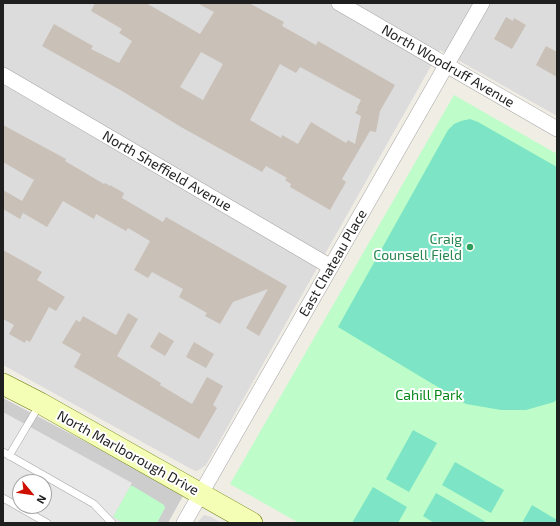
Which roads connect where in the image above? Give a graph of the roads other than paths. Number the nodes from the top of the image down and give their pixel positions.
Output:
1 (339, 3) edge
2 (482, 3) edge
3 (447, 65) junction
4 (3, 75) edge
5 (557, 129) edge
6 (331, 267) junction
7 (3, 384) edge
8 (40, 403) junction
9 (6, 454) edge
10 (201, 493) junction
11 (3, 498) edge
12 (47, 523) edge
13 (112, 523) edge
14 (184, 523) edge
15 (252, 523) edge

1 - 3 street, North Woodruff Avenue
2 - 3 street, East Chateau Place
3 - 5 street, North Woodruff Avenue
3 - 6 street, East Chateau Place
4 - 6 street, North Sheffield Avenue
6 - 10 street, East Chateau Place
7 - 8 street, North Marlborough Drive
8 - 9 lane
8 - 10 street, North Marlborough Drive
9 - 13 lane
10 - 14 street, East Chateau Place
10 - 15 street, North Marlborough Drive
11 - 12 lane

